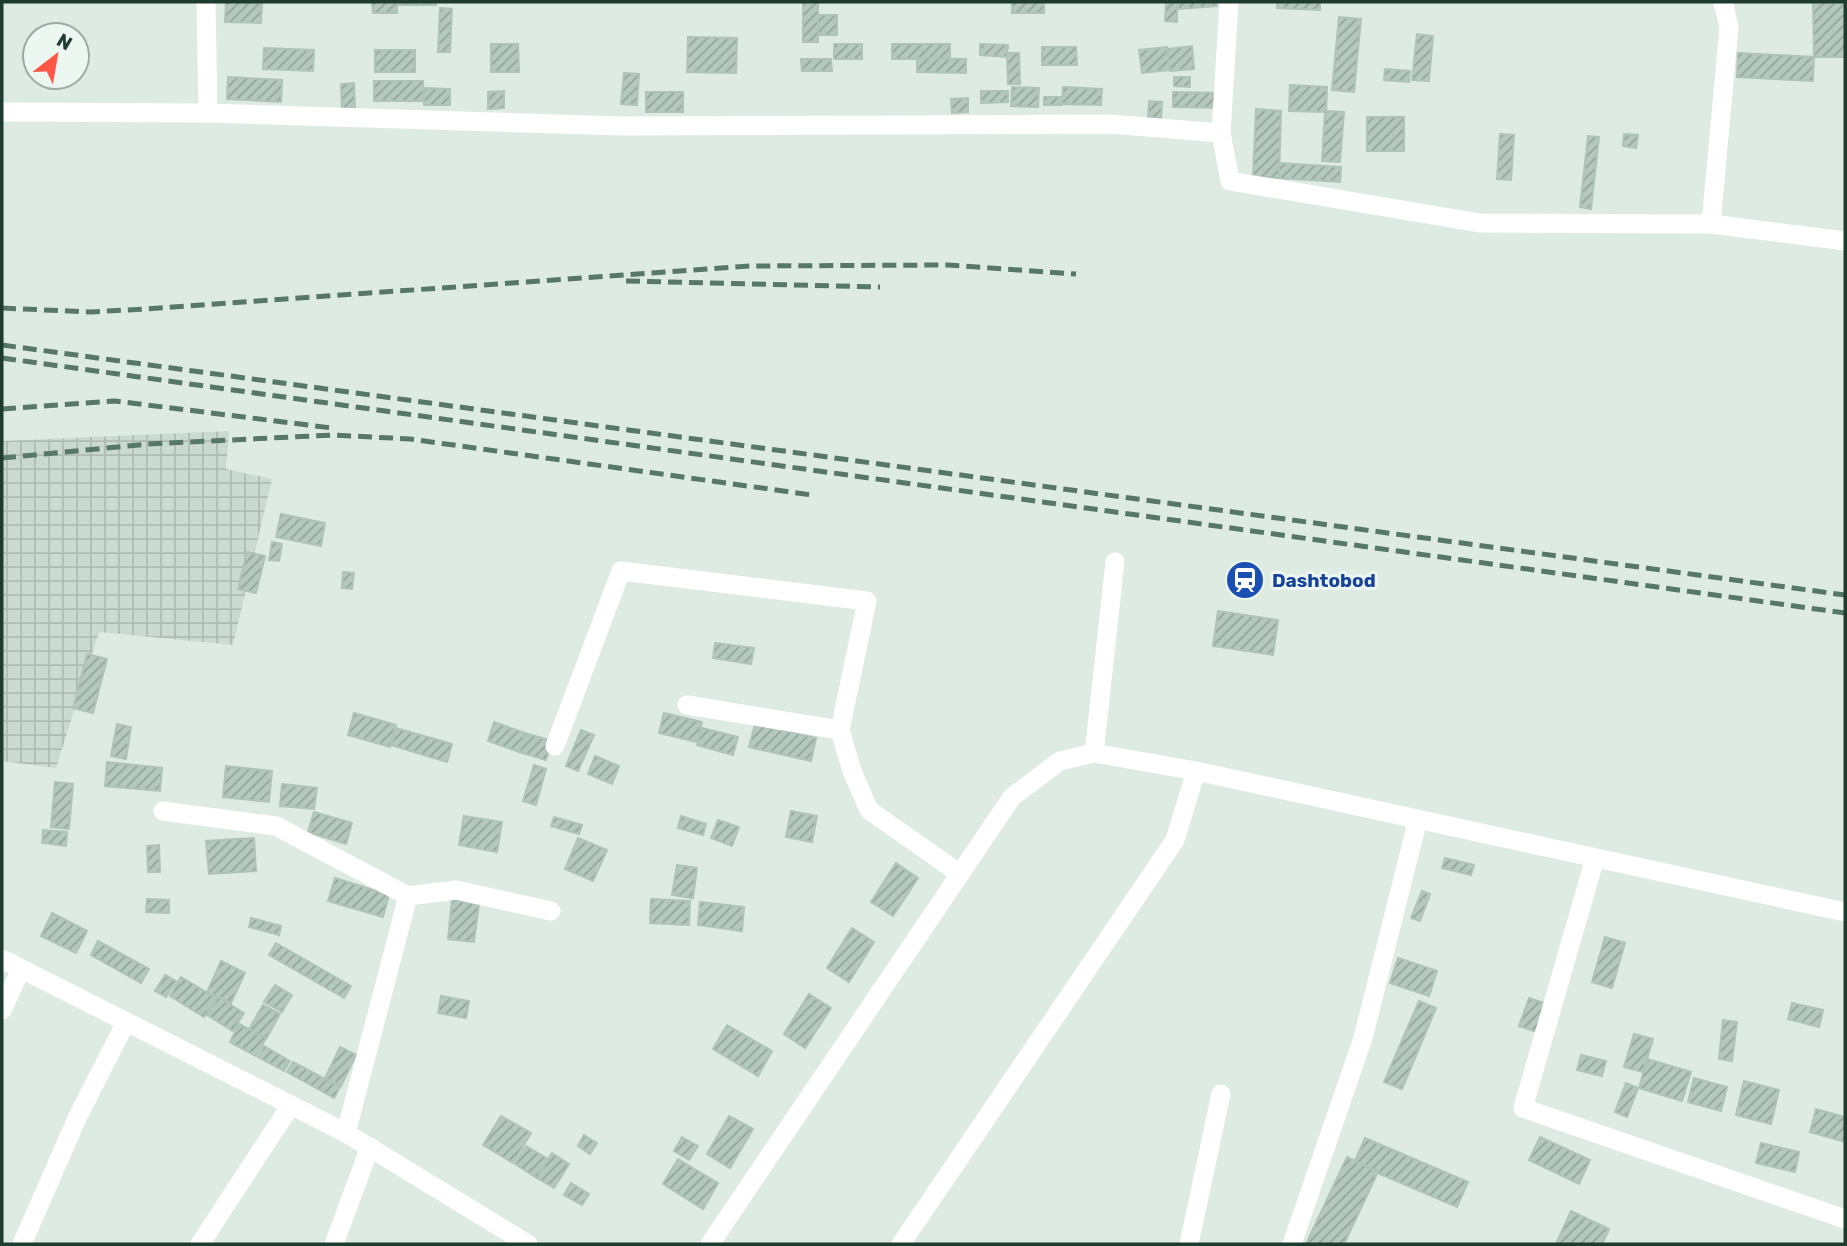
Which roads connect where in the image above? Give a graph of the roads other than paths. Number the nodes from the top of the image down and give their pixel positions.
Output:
1 (206, 2) edge
2 (1229, 2) edge
3 (1723, 2) edge
4 (2, 112) edge
5 (208, 113) junction
6 (1221, 133) junction
7 (1711, 224) junction
8 (1845, 241) edge
9 (1115, 562) dead end
10 (687, 705) dead end
11 (840, 730) junction
12 (555, 746) dead end
13 (1094, 753) junction
14 (1196, 771) junction
15 (163, 811) dead end
16 (1418, 819) junction
17 (1595, 858) junction
18 (960, 874) junction
19 (408, 896) junction
20 (551, 911) dead end
21 (1845, 912) edge
22 (2, 959) edge
23 (21, 969) junction
24 (2, 1010) edge
25 (126, 1022) junction
26 (1221, 1094) dead end
27 (291, 1105) junction
28 (346, 1133) junction
29 (370, 1147) junction
30 (1845, 1219) edge
31 (22, 1244) edge
32 (200, 1244) edge
33 (334, 1244) edge
34 (528, 1244) edge
35 (710, 1244) edge
36 (901, 1244) edge
37 (1189, 1244) edge
38 (1292, 1244) edge

1 - 5 street
2 - 6 street
3 - 7 street
4 - 5 street
5 - 6 street
6 - 7 street
7 - 8 street
9 - 13 street
10 - 11 street
11 - 12 street
11 - 18 street
13 - 14 street
13 - 18 street
14 - 16 street
14 - 36 street
15 - 19 street
16 - 17 street
16 - 38 street
17 - 21 street
17 - 30 street
18 - 35 street
19 - 20 street
19 - 28 street
22 - 23 street
23 - 24 street
23 - 25 street
25 - 27 street
25 - 31 street
26 - 37 street
27 - 28 street
27 - 32 street
28 - 29 street
29 - 33 street
29 - 34 street

